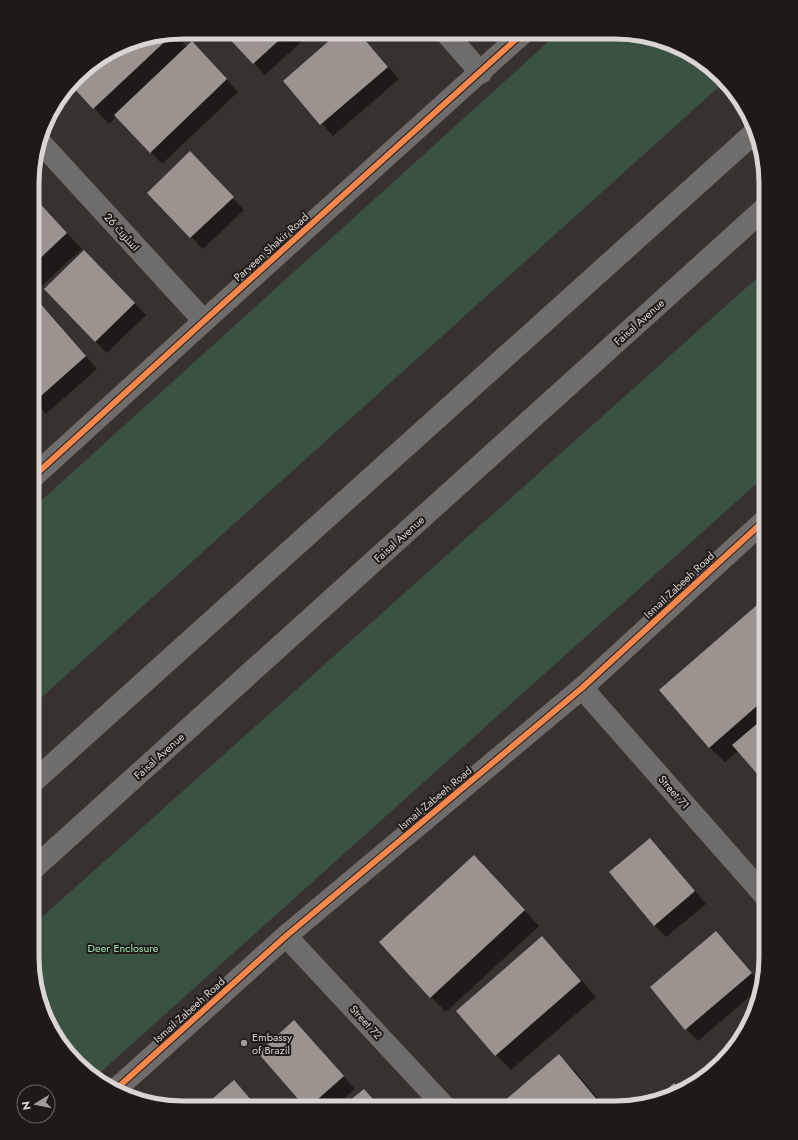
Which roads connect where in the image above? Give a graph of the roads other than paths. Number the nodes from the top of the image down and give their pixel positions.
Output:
1 (451, 39) edge
2 (517, 39) edge
3 (481, 73) junction
4 (751, 136) edge
5 (44, 146) edge
6 (759, 213) edge
7 (204, 321) junction
8 (39, 472) edge
9 (759, 524) edge
10 (582, 688) junction
11 (39, 777) edge
12 (39, 864) edge
13 (759, 889) edge
14 (286, 936) junction
15 (119, 1086) edge
16 (439, 1101) edge

1 - 3 street
2 - 3 street, Parveen Shakir Road
3 - 7 street, Parveen Shakir Road
4 - 11 main road
5 - 7 street, اسٹریٹ 26
6 - 12 main road, Faisal Avenue
7 - 8 street, Parveen Shakir Road
9 - 10 street, Ismail Zabeeh Road
10 - 13 street, Street 71
10 - 14 street, Ismail Zabeeh Road
14 - 15 street, Ismail Zabeeh Road
14 - 16 street, Street 72

